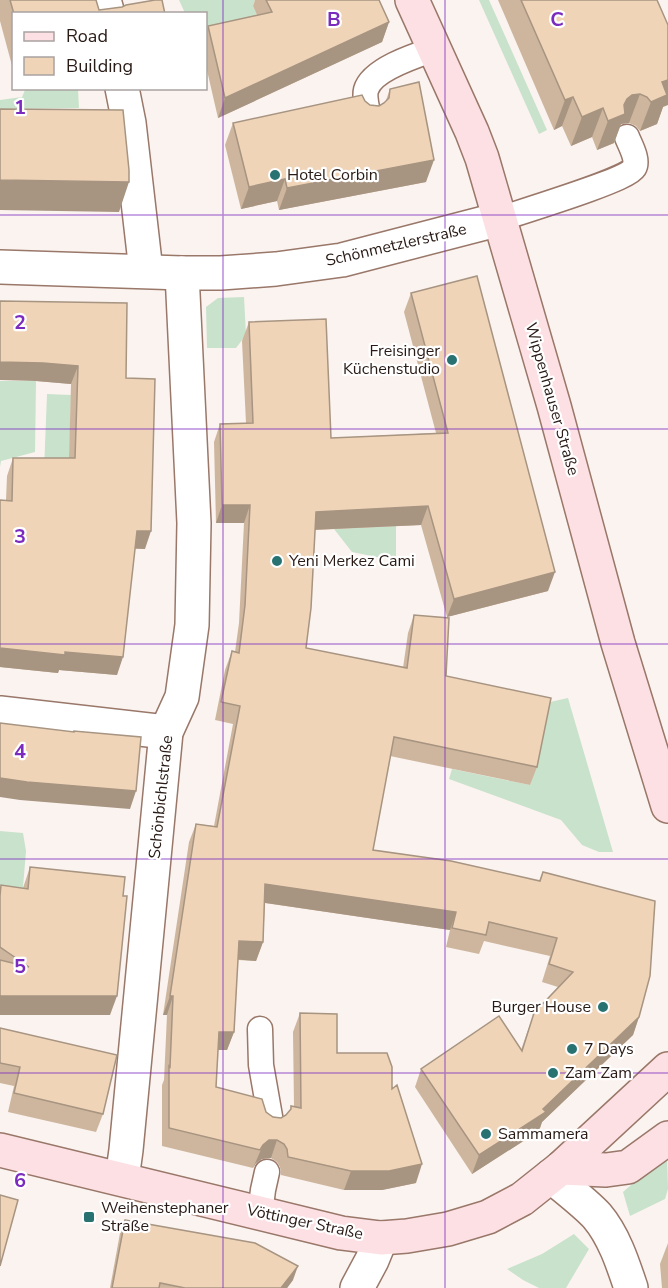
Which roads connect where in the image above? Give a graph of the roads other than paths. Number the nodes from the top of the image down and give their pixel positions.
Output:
1 (412, 0) edge
2 (435, 48) junction
3 (122, 90) edge
4 (368, 114) edge
5 (627, 137) edge
6 (500, 219) junction
7 (0, 267) edge
8 (146, 271) junction
9 (182, 273) junction
10 (0, 713) edge
11 (166, 732) junction
12 (668, 806) edge
13 (260, 1029) dead end
14 (668, 1070) edge
15 (271, 1122) edge
16 (668, 1138) edge
17 (0, 1150) edge
18 (267, 1172) dead end
19 (556, 1172) junction
20 (122, 1179) junction
21 (261, 1214) junction
22 (381, 1238) junction
23 (357, 1288) edge
24 (631, 1288) edge

1 - 2 main road, Wippenhauser Straße
2 - 4 lane
2 - 6 main road, Wippenhauser Straße
3 - 8 street
5 - 6 lane
6 - 9 street, Schönmetzlerstraße
6 - 12 main road, Wippenhauser Straße
7 - 8 street, Schönmetzlerstraße
8 - 9 street, Schönmetzlerstraße
9 - 11 street, Schönbichlstraße
10 - 11 street
11 - 20 street, Schönbichlstraße
13 - 15 lane
14 - 19 main road, Vöttinger Straße
16 - 19 main road
17 - 20 main road, Vöttinger Straße
18 - 21 lane
19 - 22 main road, Vöttinger Straße
19 - 24 street
20 - 21 main road, Vöttinger Straße
21 - 22 main road, Vöttinger Straße
22 - 23 street

